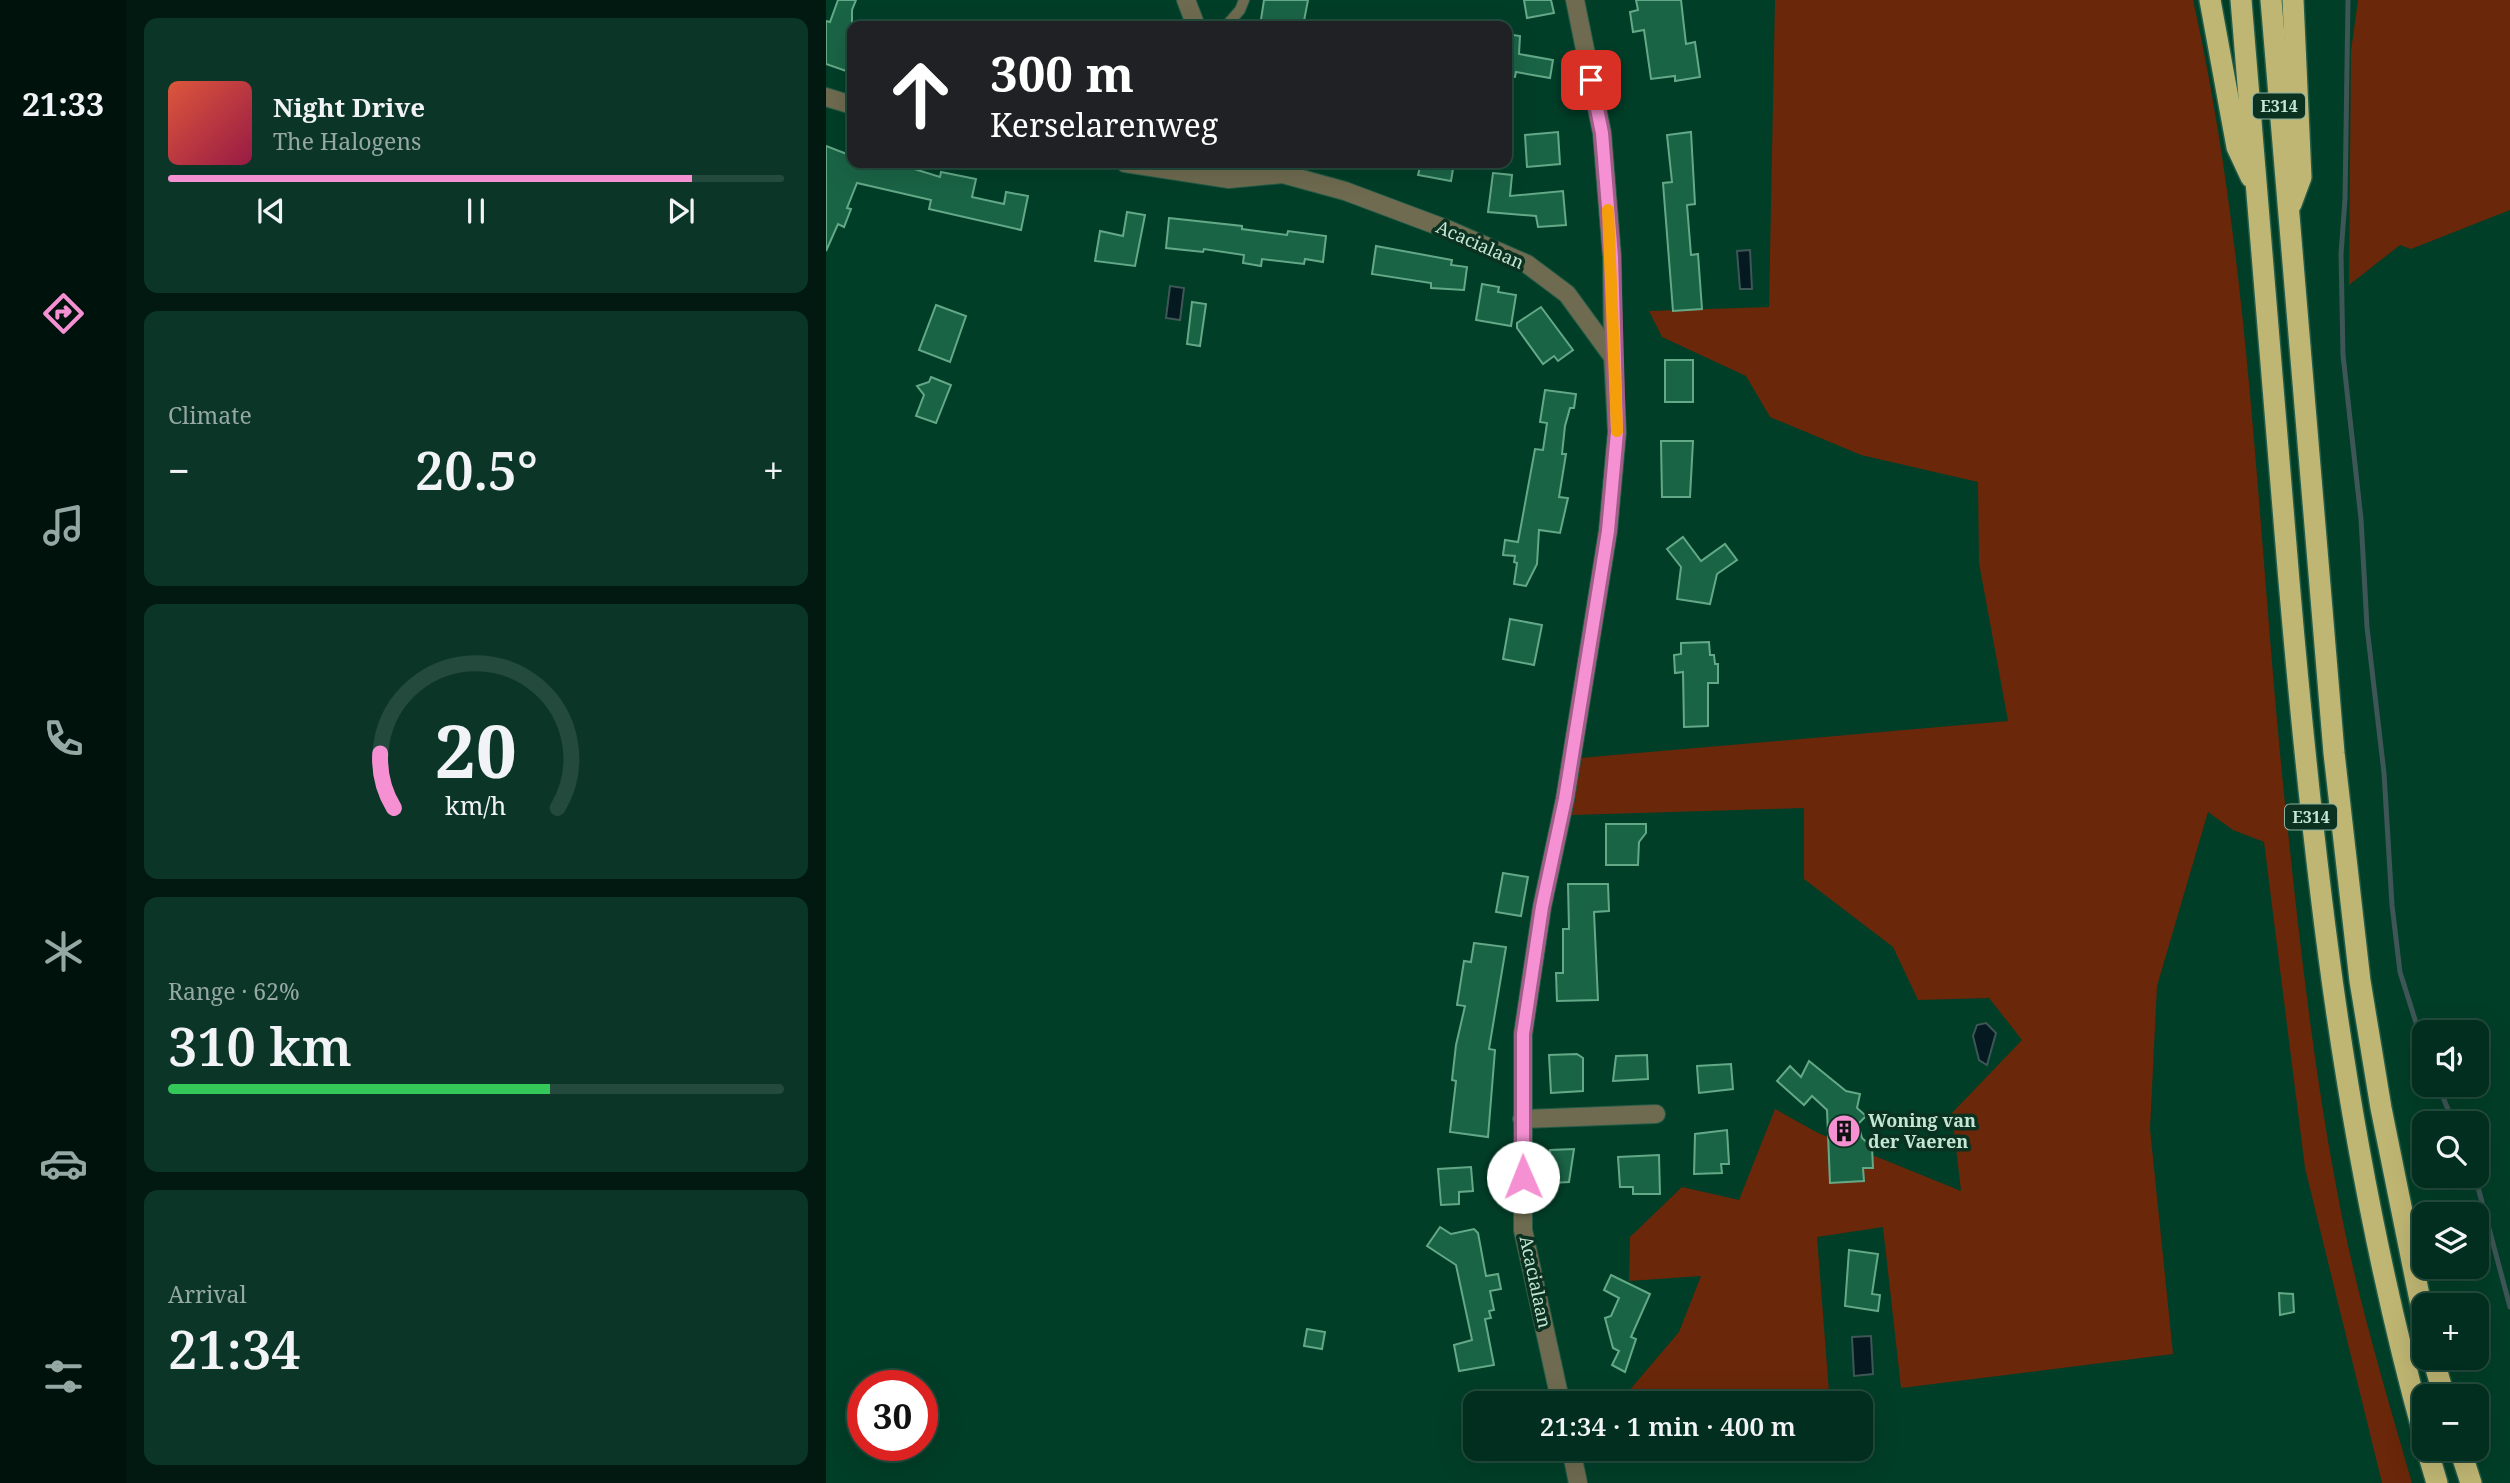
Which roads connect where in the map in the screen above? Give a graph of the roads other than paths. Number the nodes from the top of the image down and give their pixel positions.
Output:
1 (1185, 0) edge
2 (1244, 0) edge
3 (1575, 0) edge
4 (2210, 0) edge
5 (2241, 0) edge
6 (2271, 0) edge
7 (2293, 0) edge
8 (1194, 21) edge
9 (1230, 21) edge
10 (826, 97) edge
11 (847, 103) edge
12 (1158, 168) edge
13 (1257, 172) edge
14 (2256, 189) junction
15 (2288, 213) junction
16 (1613, 357) junction
17 (1657, 1114) dead end
18 (1522, 1119) junction
19 (2419, 1293) edge
20 (2412, 1388) edge
21 (1558, 1391) edge
22 (1573, 1461) edge
23 (2431, 1461) edge
24 (2464, 1461) edge
25 (1578, 1483) edge
26 (2437, 1483) edge
27 (2470, 1483) edge

1 - 8 street
2 - 9 lane
3 - 16 street
4 - 14 highway
5 - 14 highway, E314
6 - 15 highway, E314
7 - 15 highway
10 - 11 street
12 - 13 street, Acacialaan
13 - 16 street, Acacialaan
14 - 20 highway, E314
15 - 19 highway, E314
16 - 18 street, Acacialaan
17 - 18 street
18 - 21 street, Acacialaan
22 - 25 street
23 - 26 highway
24 - 27 highway

